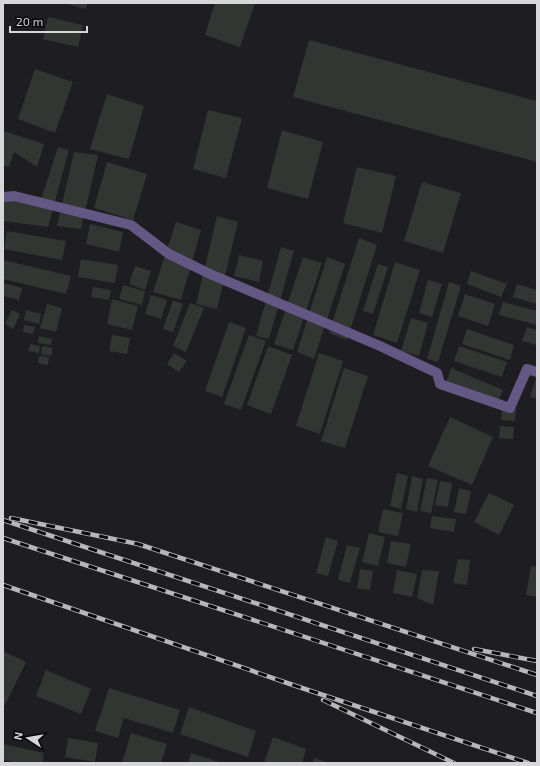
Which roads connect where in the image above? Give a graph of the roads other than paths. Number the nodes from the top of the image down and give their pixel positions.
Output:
1 (3, 197) edge
2 (537, 372) edge

1 - 2 street

